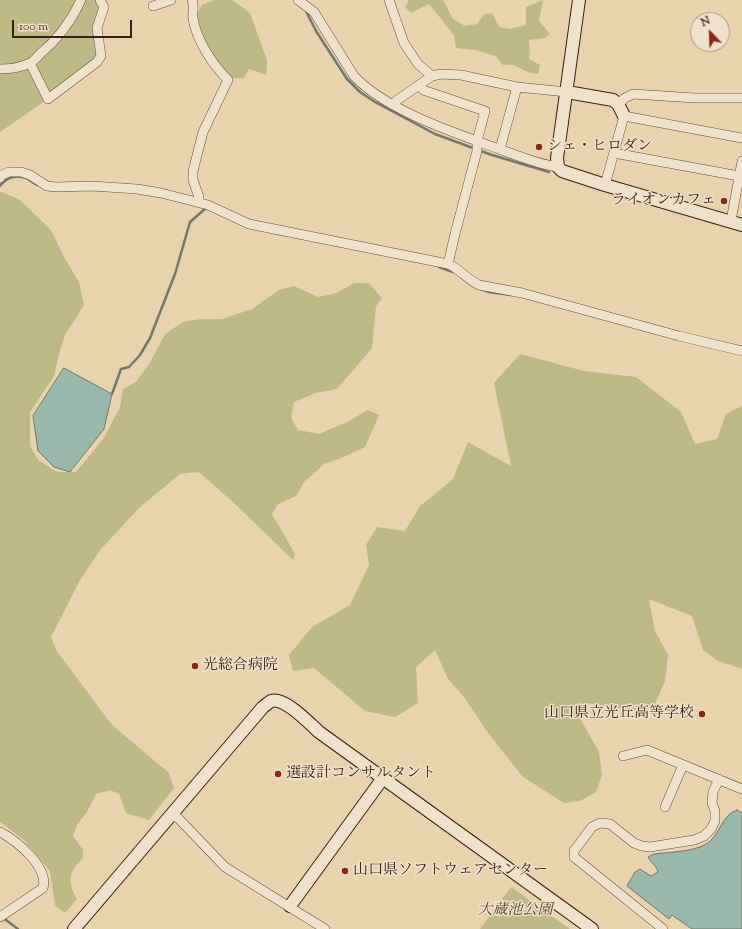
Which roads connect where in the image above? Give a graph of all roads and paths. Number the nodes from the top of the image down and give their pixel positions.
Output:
1 (81, 0) edge
2 (100, 0) edge
3 (171, 0) edge
4 (192, 0) edge
5 (298, 0) edge
6 (389, 0) edge
7 (579, 0) edge
8 (153, 6) dead end
9 (30, 63) junction
10 (0, 69) edge
11 (432, 76) junction
12 (419, 85) junction
13 (517, 87) junction
14 (567, 92) junction
15 (742, 98) edge
16 (618, 104) junction
17 (393, 105) junction
18 (624, 116) junction
19 (742, 138) edge
20 (477, 141) junction
21 (500, 149) junction
22 (614, 153) junction
23 (742, 161) edge
24 (558, 167) junction
25 (739, 176) junction
26 (0, 178) edge
27 (605, 185) junction
28 (199, 203) junction
29 (736, 223) edge
30 (448, 264) junction
31 (742, 351) edge
32 (623, 756) dead end
33 (683, 765) junction
34 (383, 778) junction
35 (719, 779) junction
36 (742, 789) edge
37 (664, 807) dead end
38 (172, 814) junction
39 (0, 832) edge
40 (290, 906) junction
41 (0, 917) edge
42 (74, 929) edge
43 (324, 929) edge
44 (592, 929) edge
45 (664, 929) edge

1 - 9 street
2 - 9 street
3 - 8 street
4 - 28 street
5 - 17 street
6 - 11 street
7 - 14 street
9 - 10 street
11 - 12 street
11 - 13 street
12 - 17 street
12 - 20 street
13 - 14 street
13 - 21 street
14 - 16 street
14 - 24 street
15 - 16 street
16 - 18 street
17 - 20 street
18 - 19 street
18 - 22 street
20 - 21 street
20 - 30 street
21 - 24 street
22 - 25 street
22 - 27 street
23 - 25 street
24 - 27 street
25 - 29 street
26 - 28 street
27 - 29 street
28 - 30 street
30 - 31 street
32 - 33 street
33 - 35 street
33 - 37 street
34 - 38 street
34 - 40 street
34 - 44 street
35 - 36 street
35 - 45 street
38 - 40 street
38 - 42 street
39 - 41 street
40 - 43 street

